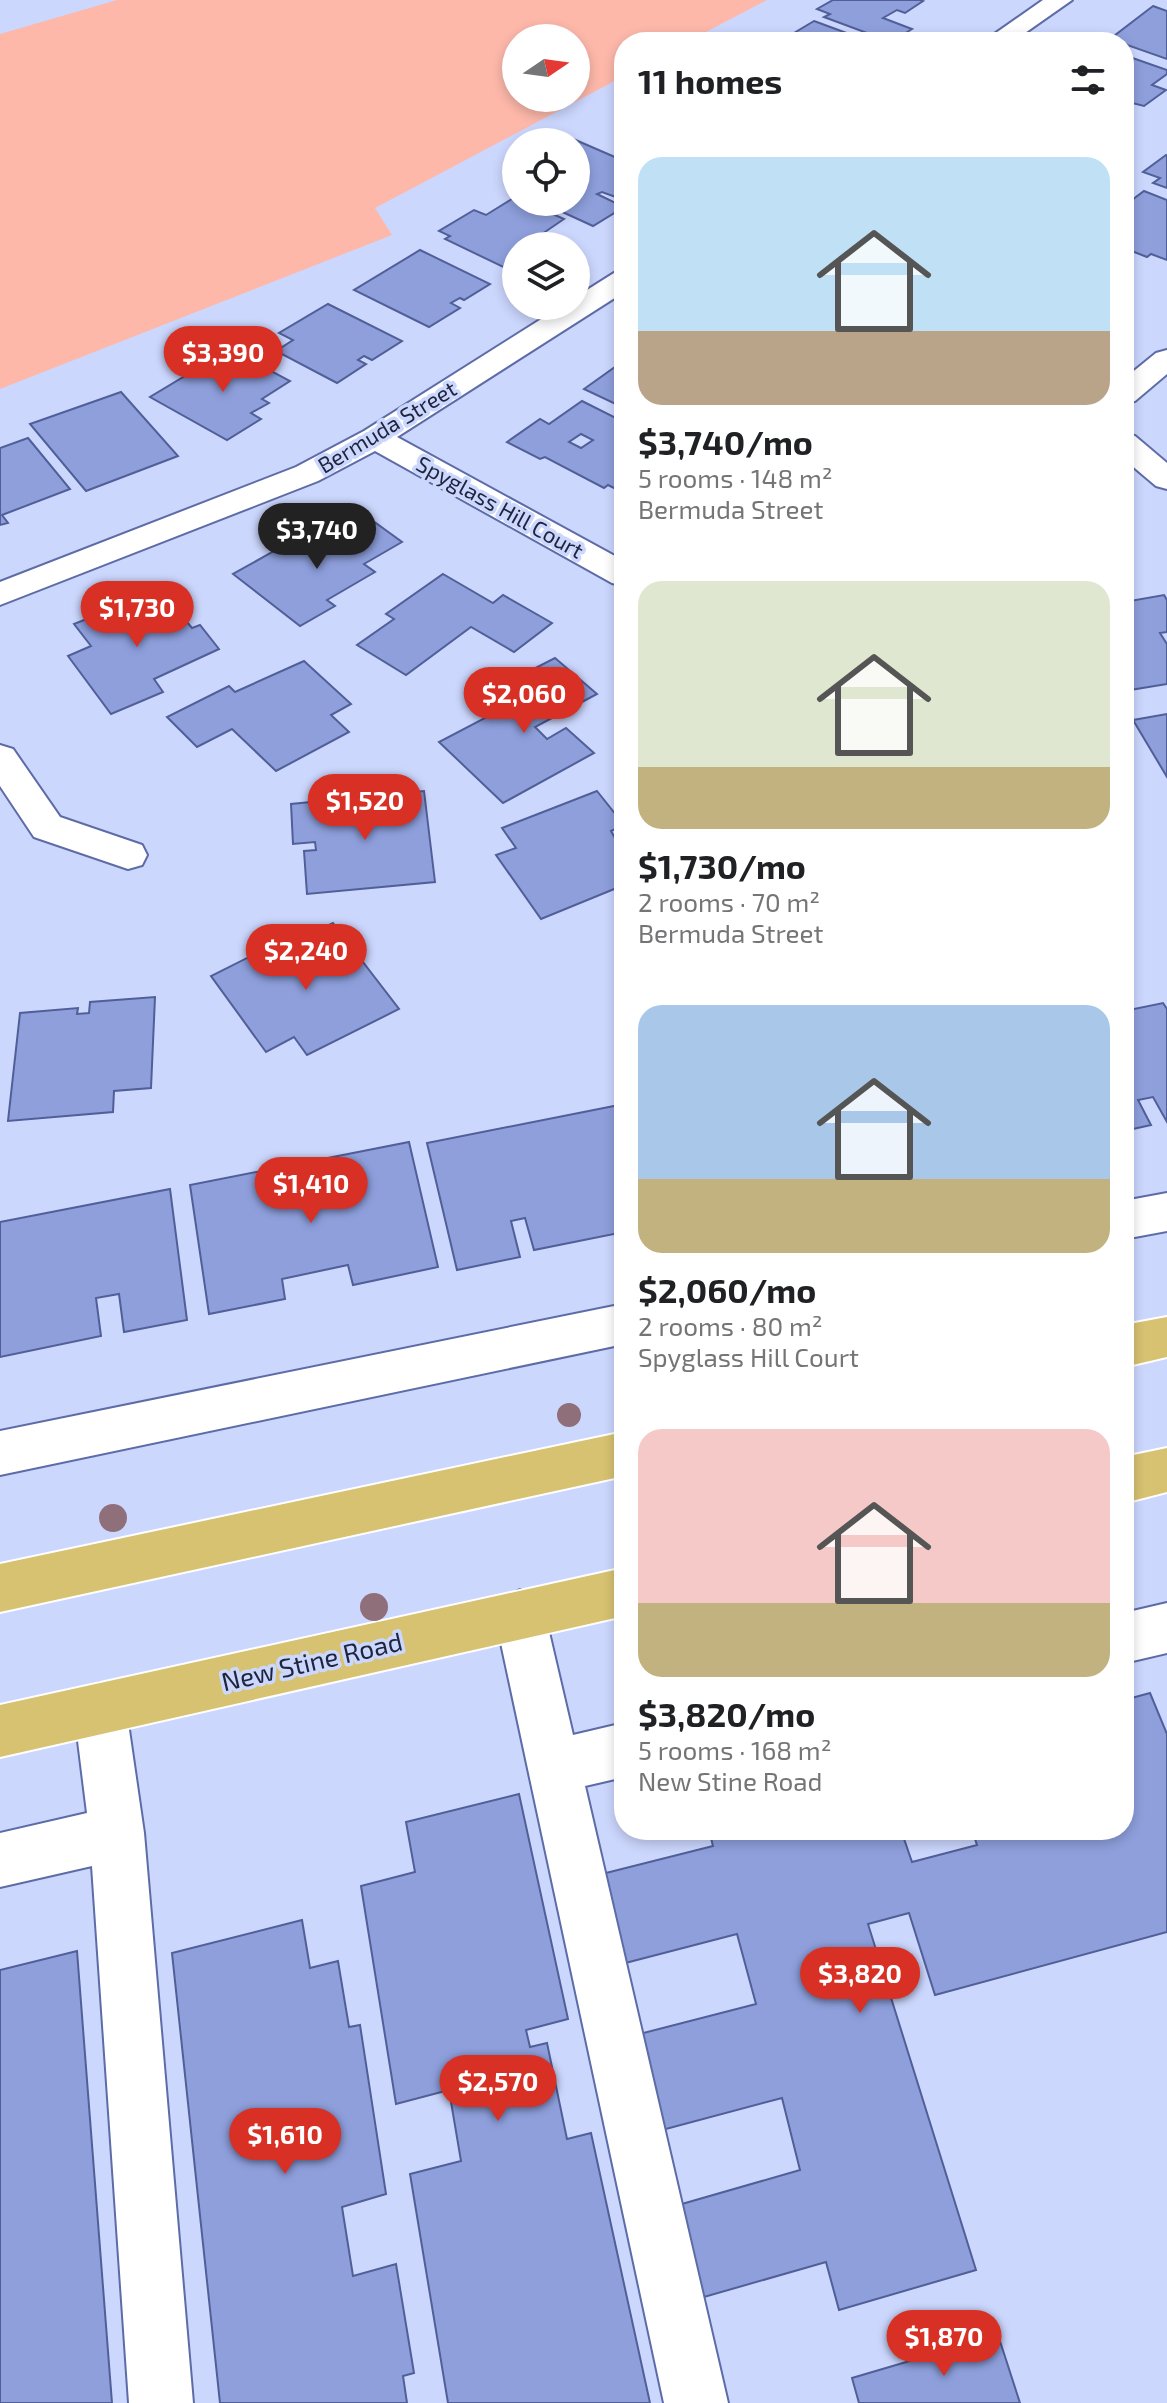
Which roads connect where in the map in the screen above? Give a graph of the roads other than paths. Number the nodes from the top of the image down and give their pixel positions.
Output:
1 (1060, 0) edge
2 (1010, 32) edge
3 (614, 285) edge
4 (1167, 359) edge
5 (1134, 386) edge
6 (375, 438) junction
7 (1134, 451) edge
8 (1167, 479) edge
9 (614, 569) edge
10 (0, 594) edge
11 (0, 758) edge
12 (128, 855) dead end
13 (1167, 1212) edge
14 (1134, 1218) edge
15 (614, 1326) edge
16 (1167, 1337) edge
17 (1134, 1344) edge
18 (0, 1453) edge
19 (614, 1456) edge
20 (1167, 1470) edge
21 (1134, 1478) edge
22 (0, 1588) edge
23 (614, 1594) edge
24 (520, 1615) junction
25 (1167, 1628) edge
26 (1134, 1636) edge
27 (100, 1709) junction
28 (0, 1731) edge
29 (614, 1752) edge
30 (554, 1766) junction
31 (117, 1833) junction
32 (0, 1860) edge
33 (161, 2403) edge
34 (696, 2403) edge

1 - 2 street
3 - 6 street, Bermuda Street
4 - 5 street
6 - 9 street, Spyglass Hill Court
6 - 10 street, Bermuda Street
7 - 8 street
11 - 12 street
13 - 14 street
15 - 18 street
16 - 17 main road
19 - 22 main road
20 - 21 main road
23 - 24 main road, New Stine Road
24 - 27 main road, New Stine Road
24 - 30 street
25 - 26 street
27 - 28 main road, New Stine Road
27 - 31 street
29 - 30 street
30 - 34 street
31 - 32 street
31 - 33 street

